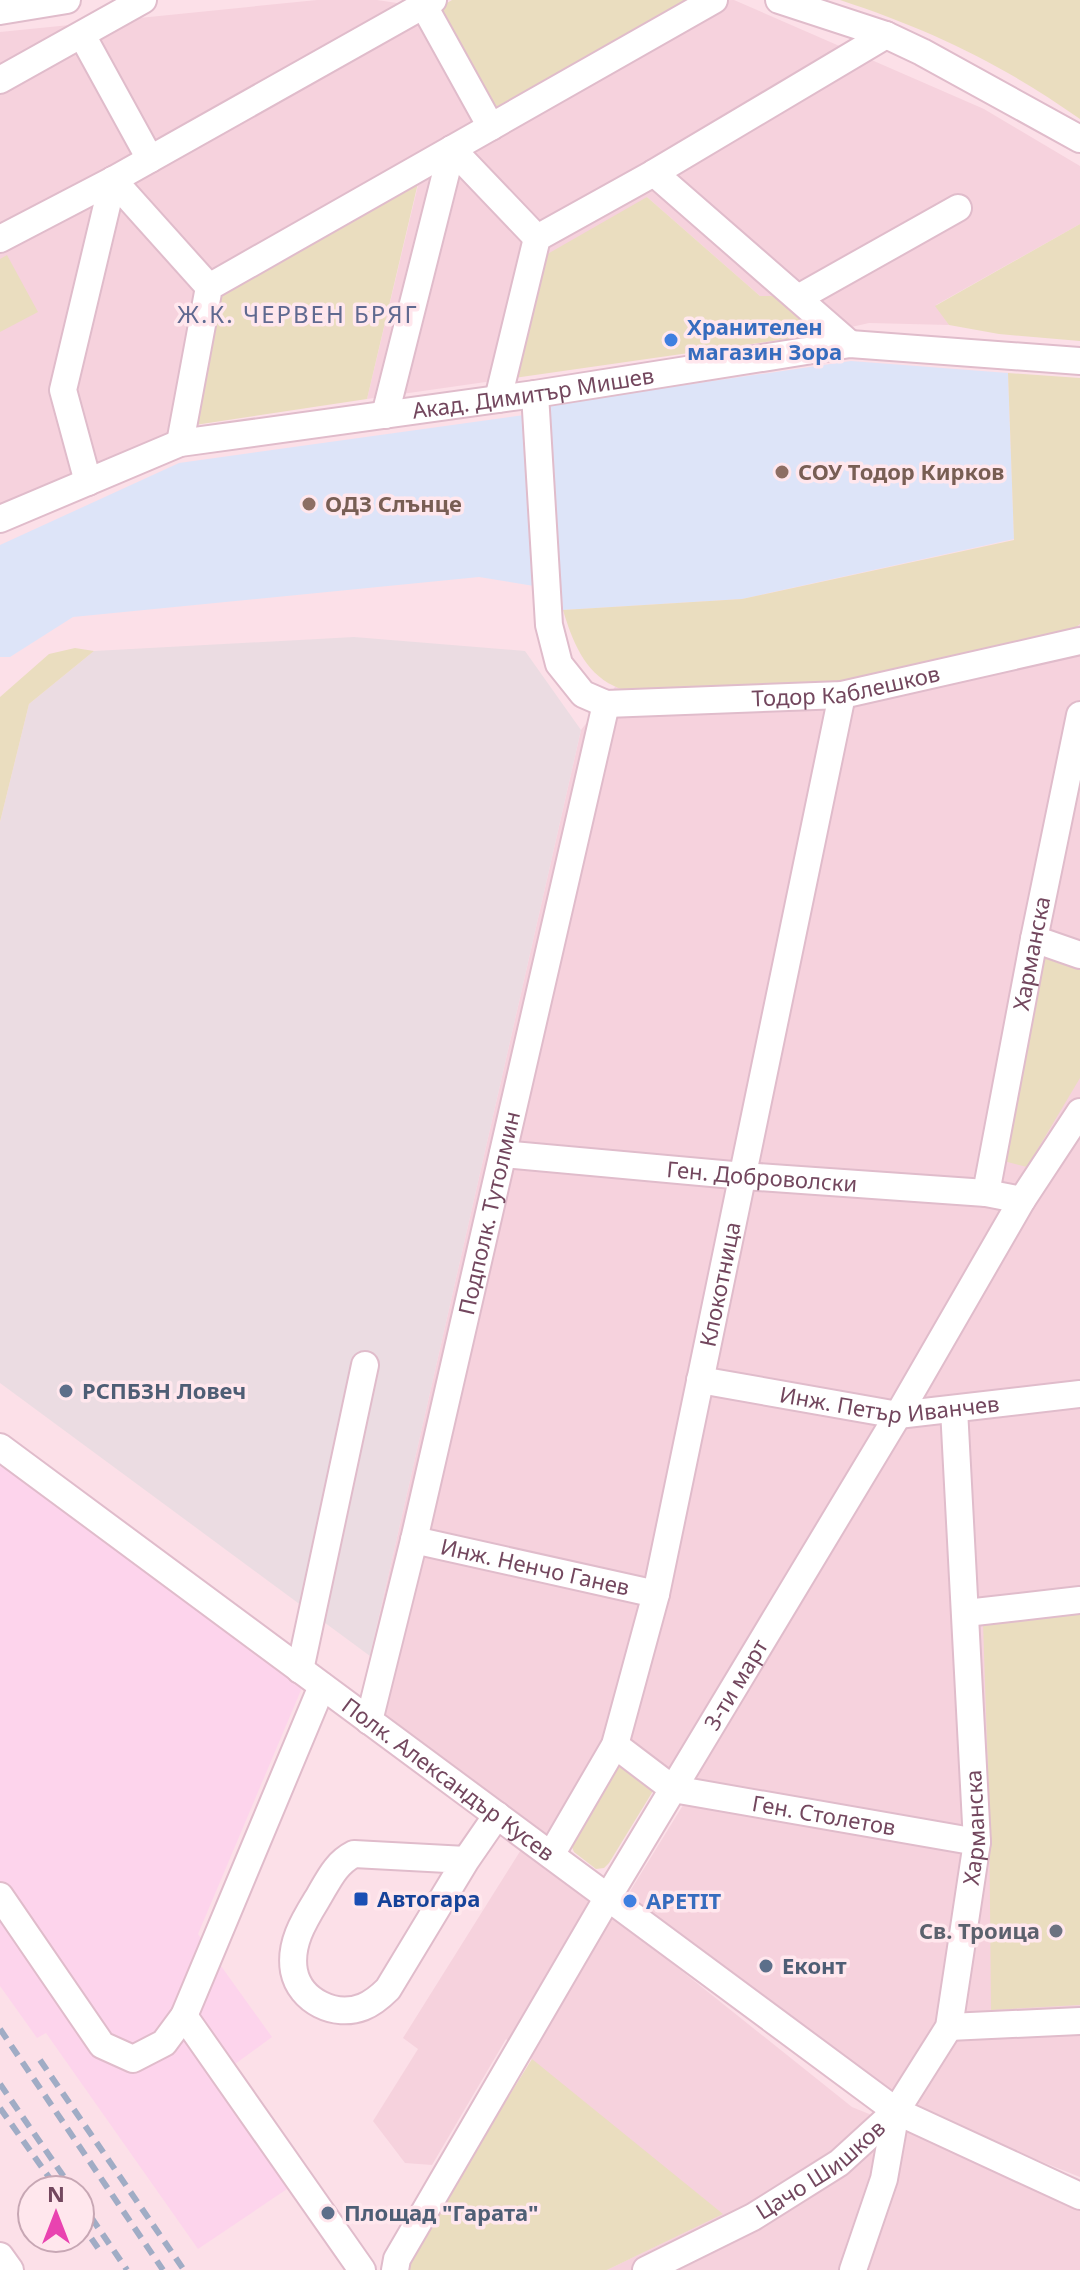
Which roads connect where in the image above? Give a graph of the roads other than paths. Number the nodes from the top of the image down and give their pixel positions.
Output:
1 (67, 0) edge
2 (143, 0) edge
3 (714, 0) edge
4 (779, 0) edge
5 (428, 3) edge
6 (0, 11) edge
7 (82, 35) junction
8 (886, 35) junction
9 (0, 80) edge
10 (491, 127) junction
11 (1080, 139) edge
12 (452, 149) junction
13 (150, 159) junction
14 (654, 173) junction
15 (113, 180) junction
16 (958, 208) dead end
17 (537, 238) junction
18 (0, 239) edge
19 (209, 287) junction
20 (798, 298) junction
21 (850, 344) junction
22 (1080, 361) edge
23 (535, 394) junction
24 (498, 399) junction
25 (385, 415) junction
26 (180, 443) junction
27 (88, 482) junction
28 (0, 519) edge
29 (1080, 641) edge
30 (842, 695) junction
31 (606, 704) junction
32 (1080, 715) edge
33 (1034, 939) junction
34 (1080, 955) edge
35 (1080, 1114) edge
36 (503, 1154) junction
37 (744, 1176) junction
38 (986, 1193) junction
39 (1022, 1200) junction
40 (365, 1365) dead end
41 (700, 1380) junction
42 (1080, 1394) edge
43 (954, 1409) junction
44 (898, 1415) junction
45 (0, 1447) edge
46 (414, 1540) junction
47 (656, 1594) junction
48 (1080, 1600) edge
49 (966, 1613) junction
50 (300, 1670) junction
51 (322, 1686) junction
52 (369, 1721) junction
53 (615, 1745) junction
54 (673, 1789) junction
55 (497, 1815) junction
56 (977, 1842) junction
57 (551, 1855) junction
58 (466, 1860) junction
59 (0, 1896) edge
60 (608, 1897) junction
61 (184, 2016) junction
62 (1080, 2021) edge
63 (949, 2027) junction
64 (896, 2111) junction
65 (1080, 2196) edge
66 (0, 2256) edge
67 (396, 2265) edge
68 (10, 2270) edge
69 (362, 2270) edge
70 (646, 2270) edge
71 (853, 2270) edge

1 - 6 street
2 - 7 street
3 - 10 street
4 - 8 street
5 - 10 street
5 - 13 street
7 - 9 street
7 - 13 street
8 - 11 street
8 - 14 street
10 - 12 street
12 - 17 street
12 - 19 street
12 - 25 street
13 - 15 street
14 - 17 street
14 - 20 street
15 - 18 street
15 - 19 street
15 - 27 street
16 - 20 street
17 - 24 street
19 - 26 street
20 - 21 street
21 - 22 street, Акад. Димитър Мишев
21 - 23 street, Акад. Димитър Мишев
23 - 24 street, Акад. Димитър Мишев
23 - 31 street
24 - 25 street, Акад. Димитър Мишев
25 - 26 street, Акад. Димитър Мишев
26 - 27 street, Акад. Димитър Мишев
27 - 28 street, Акад. Димитър Мишев
29 - 30 street, Тодор Каблешков
30 - 31 street, Тодор Каблешков
30 - 37 street, Клокотница
31 - 36 street, Подполк. Тутолмин
32 - 33 street, Харманска
33 - 34 street
33 - 38 street, Харманска
35 - 39 street, 3-ти март
36 - 37 street, Ген. Доброволски
36 - 46 street, Подполк. Тутолмин
37 - 38 street, Ген. Доброволски
37 - 41 street, Клокотница
38 - 39 street, Ген. Доброволски
39 - 44 street, 3-ти март
40 - 50 street
41 - 44 street, Инж. Петър Иванчев
41 - 47 street, Клокотница
42 - 43 street, Инж. Петър Иванчев
43 - 44 street, Инж. Петър Иванчев
43 - 49 street, Харманска
44 - 54 street, 3-ти март
45 - 50 street, Полк. Александър Кусев
46 - 47 street, Инж. Ненчо Ганев
46 - 52 street, Подполк. Тутолмин
47 - 53 street, Клокотница
48 - 49 street
49 - 56 street, Харманска
50 - 51 street, Полк. Александър Кусев
51 - 52 street, Полк. Александър Кусев
51 - 61 street
52 - 55 street, Полк. Александър Кусев
53 - 54 street
53 - 57 street, Клокотница
54 - 56 street, Ген. Столетов
54 - 60 street, 3-ти март
55 - 57 street, Полк. Александър Кусев
55 - 58 street
56 - 63 street, Харманска
57 - 60 street, Полк. Александър Кусев
58 - 58 street
59 - 61 street
60 - 64 street, Полк. Александър Кусев
60 - 67 street, 3-ти март
61 - 69 street
62 - 63 street
63 - 64 street, Харманска
64 - 65 street, Цачо Шишков
64 - 70 street, Цачо Шишков
64 - 71 street, Харманска
66 - 68 street

